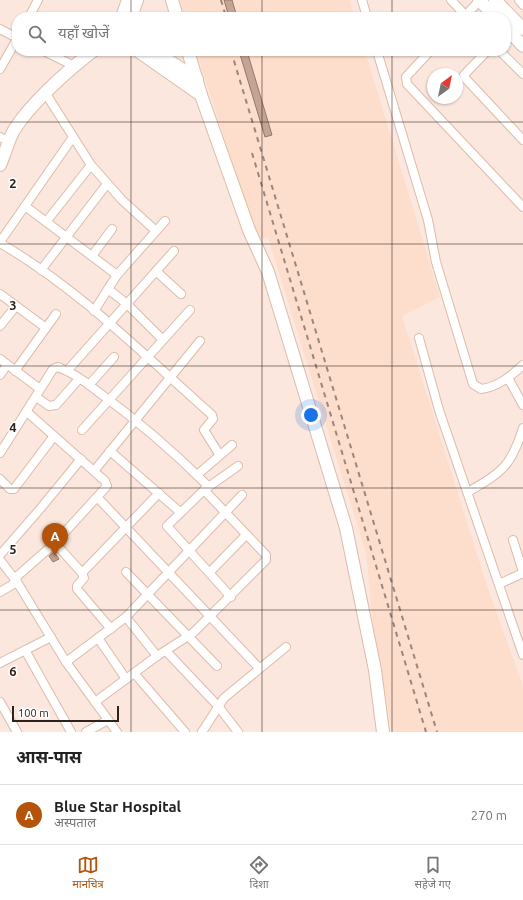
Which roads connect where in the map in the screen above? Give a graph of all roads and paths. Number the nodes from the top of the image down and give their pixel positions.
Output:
1 (38, 0) edge
2 (128, 0) edge
3 (138, 0) edge
4 (172, 0) edge
5 (362, 0) edge
6 (451, 0) edge
7 (480, 0) edge
8 (495, 0) edge
9 (519, 0) edge
10 (523, 5) edge
11 (32, 12) edge
12 (124, 12) edge
13 (133, 12) edge
14 (176, 12) edge
15 (366, 12) edge
16 (462, 12) edge
17 (469, 12) edge
18 (491, 12) edge
19 (507, 12) edge
20 (511, 17) edge
21 (0, 29) edge
22 (523, 29) edge
23 (511, 33) edge
24 (12, 36) edge
25 (523, 46) edge
26 (12, 48) edge
27 (54, 56) edge
28 (87, 56) edge
29 (145, 56) edge
30 (162, 56) edge
31 (189, 56) edge
32 (379, 56) edge
33 (425, 56) edge
34 (482, 56) edge
35 (505, 56) edge
36 (74, 66) junction
37 (0, 69) edge
38 (523, 74) edge
39 (196, 79) junction
40 (46, 94) junction
41 (201, 95) junction
42 (73, 137) junction
43 (5, 139) edge
44 (523, 140) edge
45 (0, 165) edge
46 (91, 165) junction
47 (106, 184) junction
48 (25, 206) junction
49 (523, 206) edge
50 (165, 221) dead end
51 (46, 222) junction
52 (112, 229) dead end
53 (156, 231) junction
54 (66, 236) junction
55 (0, 243) edge
56 (174, 252) dead end
57 (92, 256) junction
58 (40, 270) junction
59 (156, 272) junction
60 (117, 275) junction
61 (108, 289) junction
62 (0, 294) edge
63 (181, 294) dead end
64 (127, 304) junction
65 (16, 306) junction
66 (190, 310) dead end
67 (94, 311) junction
68 (56, 314) dead end
69 (109, 324) junction
70 (0, 326) edge
71 (46, 328) junction
72 (418, 338) dead end
73 (163, 340) junction
74 (200, 341) dead end
75 (114, 357) dead end
76 (148, 357) junction
77 (0, 360) edge
78 (7, 365) junction
79 (523, 365) edge
80 (15, 371) junction
81 (67, 371) junction
82 (0, 375) edge
83 (170, 378) junction
84 (508, 378) junction
85 (79, 379) junction
86 (89, 385) junction
87 (40, 389) junction
88 (36, 397) junction
89 (109, 400) junction
90 (523, 405) edge
91 (27, 412) junction
92 (136, 421) junction
93 (523, 428) edge
94 (82, 430) dead end
95 (54, 436) junction
96 (232, 445) dead end
97 (110, 451) junction
98 (0, 452) edge
99 (219, 454) junction
100 (81, 459) junction
101 (238, 466) dead end
102 (94, 471) junction
103 (197, 475) junction
104 (0, 479) edge
105 (206, 488) junction
106 (468, 492) junction
107 (159, 493) junction
108 (242, 495) dead end
109 (98, 498) junction
110 (180, 512) junction
111 (224, 512) junction
112 (126, 526) junction
113 (246, 535) junction
114 (513, 540) dead end
115 (55, 543) junction
116 (190, 550) junction
117 (0, 555) edge
118 (0, 560) edge
119 (126, 572) dead end
120 (169, 572) junction
121 (210, 572) junction
122 (523, 572) edge
123 (82, 573) junction
124 (16, 580) junction
125 (499, 584) junction
126 (0, 592) edge
127 (148, 594) junction
128 (231, 597) junction
129 (210, 616) junction
130 (126, 617) junction
131 (111, 629) junction
132 (189, 636) junction
133 (51, 637) junction
134 (98, 638) junction
135 (286, 647) dead end
136 (25, 650) junction
137 (166, 651) junction
138 (523, 655) edge
139 (157, 656) junction
140 (66, 662) junction
141 (0, 663) edge
142 (216, 666) dead end
143 (259, 668) junction
144 (134, 673) junction
145 (126, 679) junction
146 (0, 702) edge
147 (95, 702) junction
148 (218, 706) junction
149 (108, 720) junction
150 (17, 732) edge
151 (71, 732) edge
152 (86, 732) edge
153 (117, 732) edge
154 (185, 732) edge
155 (202, 732) edge
156 (238, 732) edge
157 (383, 732) edge

1 - 11 street
2 - 12 street
3 - 13 street
4 - 14 street
5 - 15 street
6 - 16 street
7 - 17 street
7 - 18 street
8 - 19 street
9 - 10 street
20 - 22 street
21 - 24 street
23 - 25 street
26 - 37 street
27 - 36 street
28 - 36 street
29 - 41 street
30 - 39 street
31 - 39 street
32 - 84 street
33 - 49 street
34 - 44 street
35 - 38 street
36 - 40 street
39 - 41 street
40 - 42 street
40 - 43 street
41 - 157 street
42 - 46 street
42 - 48 street
43 - 45 street
46 - 47 street
46 - 51 street
47 - 53 street
47 - 54 street
48 - 51 street
48 - 55 street
50 - 53 street
51 - 54 street
52 - 57 street
53 - 60 street
54 - 57 street
54 - 58 street
55 - 58 street
56 - 59 street
57 - 60 street
58 - 67 street
59 - 63 street
59 - 64 street
60 - 61 street
61 - 64 street
61 - 67 street
62 - 65 street
64 - 69 street
64 - 73 street
65 - 70 street
65 - 71 street
66 - 73 street
67 - 69 street
68 - 71 street
69 - 76 street
69 - 81 street
71 - 80 street
72 - 106 street
73 - 76 street
74 - 83 street
75 - 86 street
76 - 83 street
76 - 89 street
77 - 78 street
78 - 80 street
78 - 82 street
79 - 84 street
80 - 87 street
81 - 85 street
81 - 87 street
83 - 92 street
83 - 99 street
84 - 90 street
85 - 86 street
85 - 88 street
86 - 89 street
87 - 88 street
88 - 91 street
89 - 92 street
89 - 94 street
91 - 95 street
91 - 98 street
92 - 97 street
92 - 103 street
93 - 106 street
95 - 100 street
95 - 104 street
96 - 99 street
97 - 102 street
97 - 107 street
99 - 103 street
100 - 102 street
100 - 117 street
101 - 105 street
102 - 109 street
103 - 105 street
105 - 110 street
105 - 111 street
106 - 125 street
107 - 110 street
107 - 112 street
108 - 111 street
109 - 112 street
109 - 115 street
110 - 116 street
111 - 113 street
111 - 116 street
112 - 120 street
112 - 123 street
113 - 121 street
113 - 128 street
114 - 122 street
115 - 123 street
115 - 124 street
116 - 120 street
116 - 121 street
118 - 124 street
119 - 127 street
120 - 127 street
120 - 129 street
121 - 128 street
122 - 125 street
123 - 131 street
124 - 126 street
124 - 133 street
125 - 138 street
127 - 130 street
127 - 132 street
128 - 129 street
129 - 132 street
129 - 143 street
130 - 131 street
130 - 139 street
131 - 134 street
132 - 137 street
132 - 142 street
133 - 136 street
133 - 140 street
134 - 140 street
134 - 145 street
135 - 143 street
136 - 141 street
136 - 151 street
137 - 139 street
137 - 148 street
139 - 144 street
140 - 147 street
143 - 148 street
144 - 145 street
144 - 154 street
145 - 147 street
146 - 150 street
147 - 149 street
148 - 155 street
148 - 156 street
149 - 152 street
149 - 153 street

